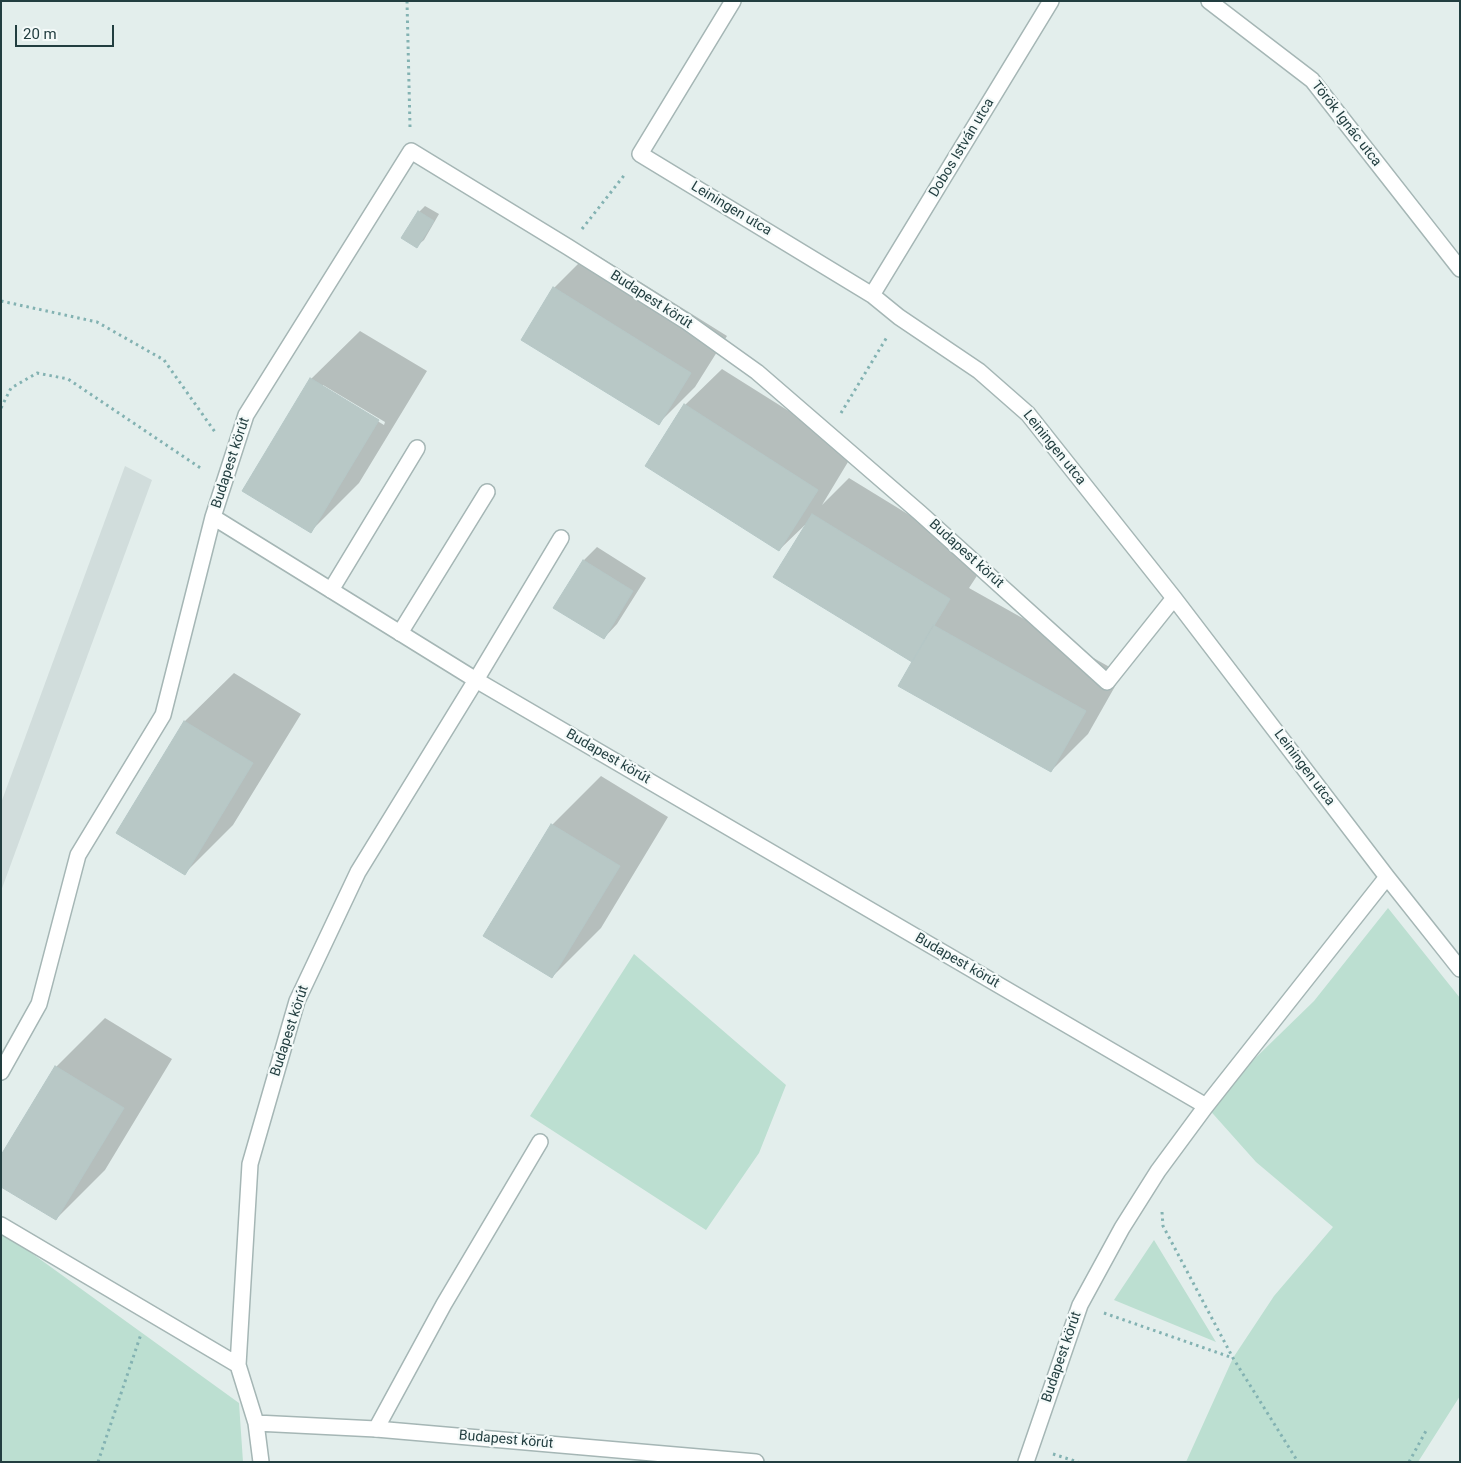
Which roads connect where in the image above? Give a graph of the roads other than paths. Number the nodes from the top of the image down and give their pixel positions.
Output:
1 (733, 1) edge
2 (1051, 1) edge
3 (1209, 1) edge
4 (1460, 269) edge
5 (872, 295) junction
6 (417, 448) dead end
7 (487, 492) dead end
8 (213, 517) junction
9 (561, 538) dead end
10 (331, 590) junction
11 (1174, 598) junction
12 (400, 633) junction
13 (476, 680) junction
14 (1388, 877) junction
15 (1460, 969) edge
16 (1, 1072) edge
17 (1206, 1106) junction
18 (540, 1142) dead end
19 (1, 1225) edge
20 (238, 1365) junction
21 (256, 1422) junction
22 (376, 1429) junction
23 (262, 1462) edge
24 (756, 1462) edge
25 (1026, 1462) edge

1 - 5 street, Leiningen utca
2 - 5 street, Dobos István utca
3 - 4 street, Török Ignác utca
5 - 11 street, Leiningen utca
6 - 10 street
7 - 12 street
8 - 10 street, Budapest körút
8 - 11 street, Budapest körút
8 - 16 street, Budapest körút
9 - 13 street
10 - 12 street, Budapest körút
11 - 14 street, Leiningen utca
12 - 13 street, Budapest körút
13 - 17 street, Budapest körút
13 - 20 street, Budapest körút
14 - 15 street, Leiningen utca
14 - 17 street, Budapest körút
17 - 25 street, Budapest körút
18 - 22 street
19 - 20 street
20 - 21 street, Budapest körút
21 - 22 street, Budapest körút
21 - 23 street, Budapest körút
22 - 24 street, Budapest körút

